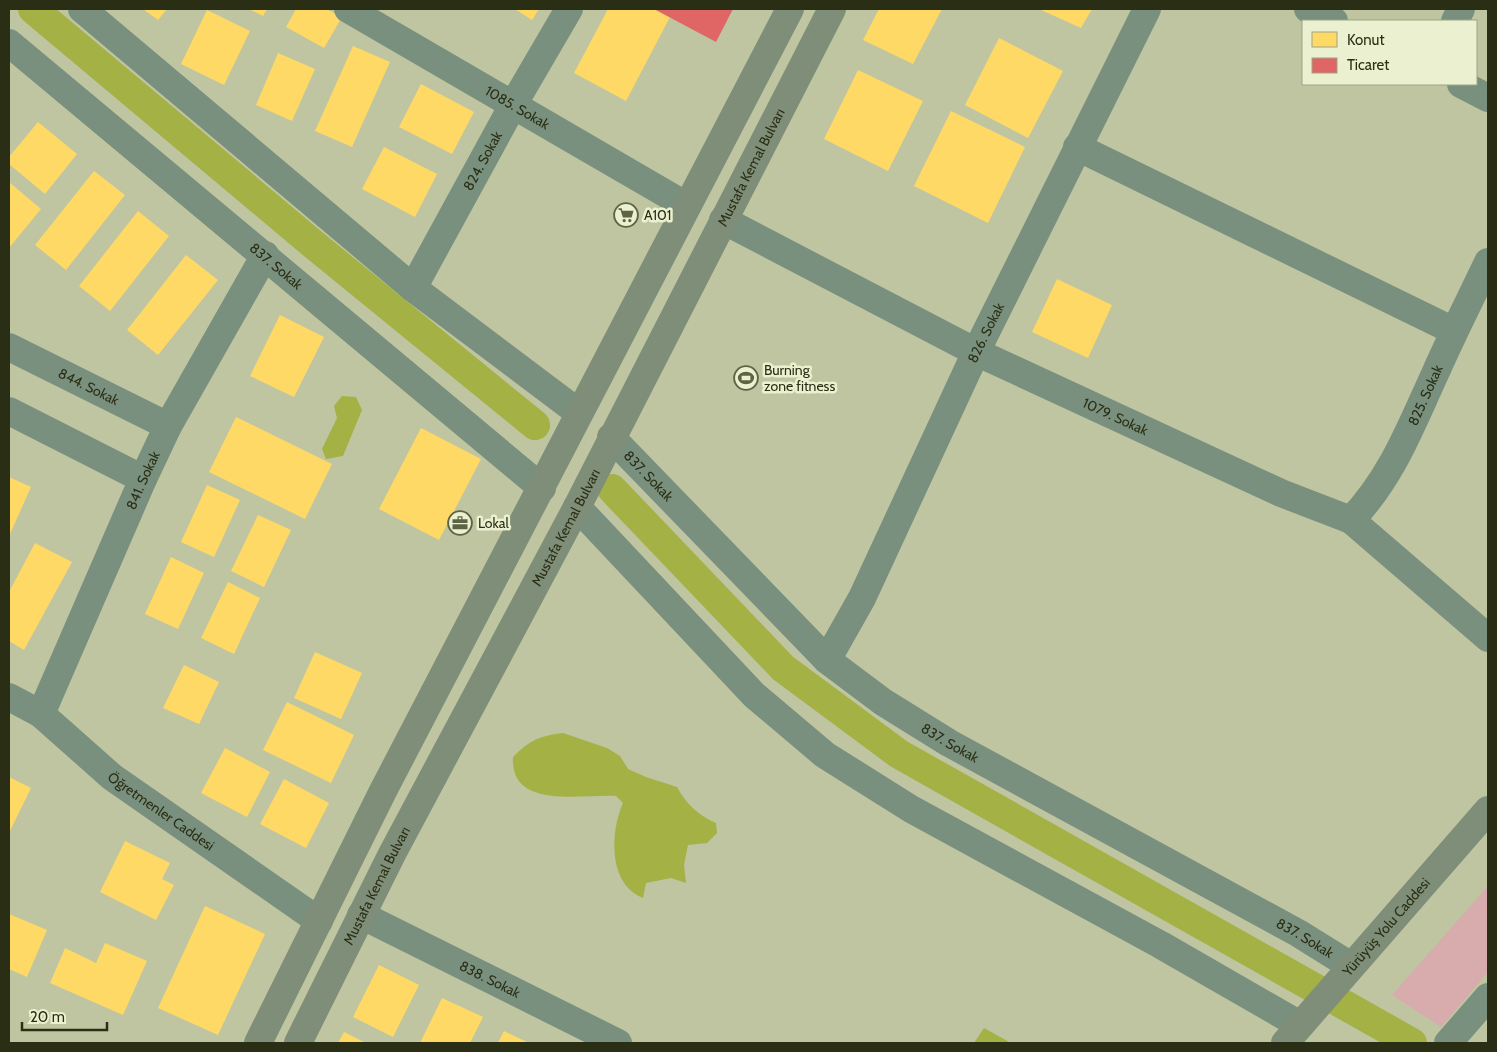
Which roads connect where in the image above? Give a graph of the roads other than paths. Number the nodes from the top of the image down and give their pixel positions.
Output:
1 (82, 9) edge
2 (348, 9) edge
3 (570, 9) edge
4 (790, 9) edge
5 (832, 9) edge
6 (1147, 9) edge
7 (1308, 9) edge
8 (1332, 20) edge
9 (9, 42) edge
10 (1463, 85) edge
11 (1488, 98) edge
12 (513, 106) junction
13 (1077, 148) junction
14 (687, 206) junction
15 (722, 220) junction
16 (265, 255) junction
17 (1488, 262) edge
18 (413, 288) junction
19 (1454, 331) junction
20 (9, 347) edge
21 (976, 352) junction
22 (9, 411) edge
23 (579, 413) junction
24 (168, 426) junction
25 (611, 437) junction
26 (143, 479) junction
27 (542, 488) junction
28 (577, 507) junction
29 (1351, 520) junction
30 (1488, 638) edge
31 (828, 660) junction
32 (9, 697) edge
33 (41, 714) junction
34 (1488, 810) edge
35 (362, 915) junction
36 (319, 921) junction
37 (1351, 966) junction
38 (1488, 997) edge
39 (1293, 1034) edge
40 (611, 1042) edge
41 (1449, 1042) edge
42 (258, 1043) edge
43 (298, 1043) edge

1 - 18 street
2 - 12 street, 1085. Sokak
3 - 12 street, 824. Sokak
4 - 14 main road
5 - 15 main road, Mustafa Kemal Bulvarı
6 - 13 street, 826. Sokak
7 - 8 street
9 - 16 street, 837. Sokak
10 - 11 street
12 - 14 street, 1085. Sokak
12 - 18 street, 824. Sokak
13 - 19 street
13 - 21 street, 826. Sokak
14 - 23 main road
15 - 21 street, 1079. Sokak
15 - 25 main road, Mustafa Kemal Bulvarı
16 - 24 street, 841. Sokak
16 - 27 street, 837. Sokak
17 - 19 street, 825. Sokak
18 - 23 street
19 - 29 street, 825. Sokak
20 - 24 street, 844. Sokak
21 - 29 street, 1079. Sokak
21 - 31 street, 826. Sokak
22 - 26 street
23 - 27 main road
24 - 26 street, 841. Sokak
25 - 28 main road, Mustafa Kemal Bulvarı
25 - 31 street, 837. Sokak
26 - 33 street, 841. Sokak
27 - 36 main road
28 - 35 main road, Mustafa Kemal Bulvarı
28 - 39 street
29 - 30 street, 1079. Sokak
31 - 37 street, 837. Sokak
32 - 33 street, Öğretmenler Caddesi
33 - 36 street, Öğretmenler Caddesi
34 - 37 main road, Yürüyüş Yolu Caddesi
35 - 40 street, 838. Sokak
35 - 43 main road, Mustafa Kemal Bulvarı
36 - 42 main road
37 - 39 main road, Yürüyüş Yolu Caddesi
38 - 41 street

